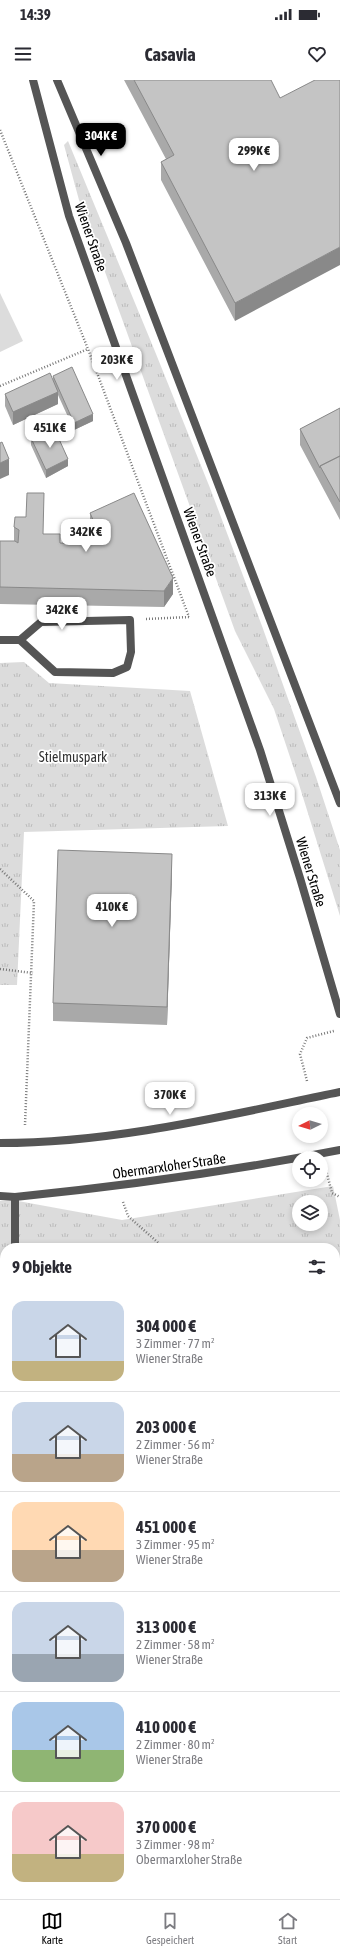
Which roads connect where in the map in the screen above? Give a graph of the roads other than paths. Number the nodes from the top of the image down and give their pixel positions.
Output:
1 (33, 80) edge
2 (57, 80) edge
3 (0, 640) edge
4 (20, 640) junction
5 (340, 803) edge
6 (340, 1014) edge
7 (340, 1092) edge
8 (0, 1143) edge
9 (340, 1150) edge
10 (0, 1196) edge
11 (15, 1197) junction
12 (14, 1243) edge

1 - 6 street, Wiener Straße
2 - 5 street, Wiener Straße
3 - 4 street
4 - 4 street
7 - 8 street
9 - 11 street, Obermarxloher Straße
10 - 11 street, Obermarxloher Straße
11 - 12 street

